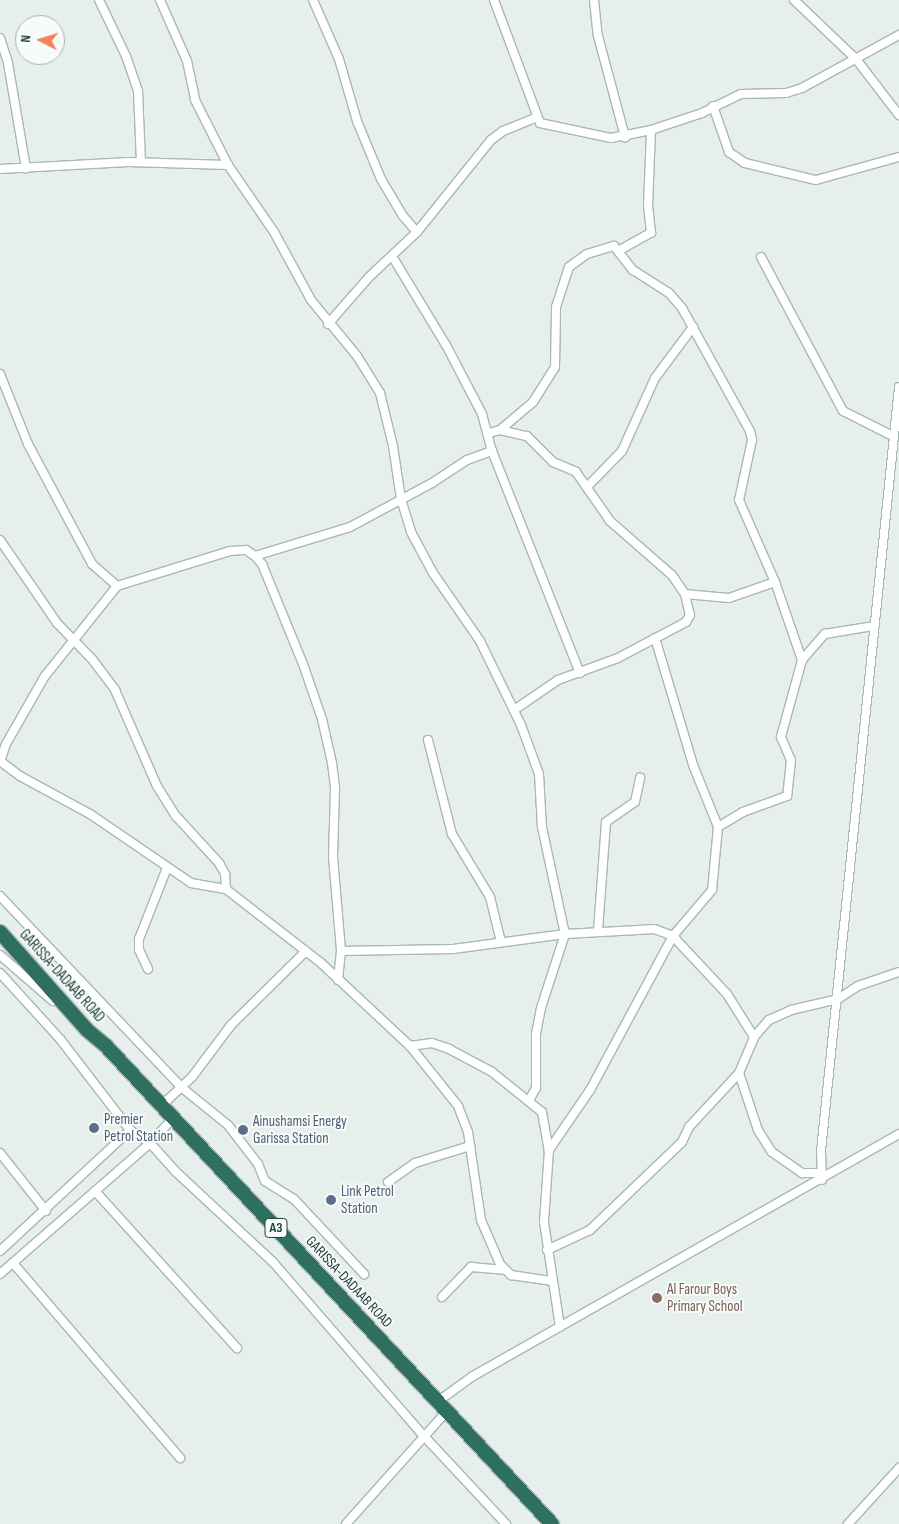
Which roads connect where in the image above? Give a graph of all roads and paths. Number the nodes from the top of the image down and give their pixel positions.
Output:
1 (100, 0) edge
2 (160, 0) edge
3 (313, 0) edge
4 (494, 0) edge
5 (594, 0) edge
6 (794, 0) edge
7 (899, 35) edge
8 (0, 38) edge
9 (856, 58) junction
10 (714, 106) junction
11 (899, 115) edge
12 (536, 117) junction
13 (652, 130) junction
14 (625, 137) junction
15 (899, 157) edge
16 (141, 162) junction
17 (228, 165) junction
18 (26, 168) junction
19 (0, 169) edge
20 (418, 232) junction
21 (618, 252) junction
22 (392, 256) junction
23 (761, 257) dead end
24 (328, 324) junction
25 (693, 327) junction
26 (0, 374) edge
27 (899, 387) edge
28 (500, 430) junction
29 (489, 433) junction
30 (893, 436) junction
31 (492, 451) junction
32 (899, 463) edge
33 (890, 464) junction
34 (587, 487) junction
35 (401, 499) junction
36 (0, 540) edge
37 (255, 556) junction
38 (775, 582) junction
39 (117, 586) junction
40 (685, 594) junction
41 (874, 626) junction
42 (655, 638) junction
43 (74, 640) junction
44 (802, 660) junction
45 (580, 674) junction
46 (514, 710) junction
47 (428, 740) dead end
48 (0, 762) edge
49 (640, 778) dead end
50 (718, 827) junction
51 (167, 868) junction
52 (226, 889) junction
53 (0, 896) edge
54 (598, 931) junction
55 (0, 932) edge
56 (565, 934) junction
57 (673, 936) junction
58 (500, 942) junction
59 (341, 950) junction
60 (306, 951) junction
61 (0, 955) edge
62 (148, 969) dead end
63 (899, 972) edge
64 (0, 973) edge
65 (338, 980) junction
66 (838, 999) junction
67 (87, 1030) junction
68 (754, 1037) junction
69 (410, 1046) junction
70 (739, 1074) junction
71 (181, 1087) junction
72 (530, 1099) junction
73 (161, 1106) junction
74 (173, 1118) junction
75 (130, 1130) junction
76 (899, 1134) edge
77 (150, 1144) junction
78 (470, 1146) junction
79 (549, 1150) junction
80 (0, 1153) edge
81 (822, 1177) junction
82 (388, 1182) dead end
83 (95, 1191) junction
84 (46, 1211) junction
85 (547, 1250) junction
86 (0, 1251) edge
87 (13, 1263) junction
88 (504, 1270) junction
89 (0, 1274) edge
90 (364, 1274) dead end
91 (551, 1281) junction
92 (442, 1297) dead end
93 (560, 1327) junction
94 (237, 1348) dead end
95 (442, 1407) junction
96 (423, 1435) junction
97 (180, 1458) dead end
98 (899, 1468) edge
99 (548, 1523) edge
100 (346, 1524) edge
101 (506, 1524) edge
102 (848, 1524) edge

1 - 16 street
2 - 17 street
3 - 20 street
4 - 12 street
5 - 14 street
6 - 9 street
7 - 9 street
8 - 18 street
9 - 10 street
9 - 11 street
10 - 13 street
10 - 15 street
12 - 14 street
12 - 20 street
13 - 14 street
13 - 21 street
16 - 17 street
16 - 18 street
17 - 24 street
18 - 19 street
20 - 22 street
21 - 25 street
21 - 28 street
22 - 24 street
22 - 29 street
23 - 30 street
24 - 35 street
25 - 34 street
25 - 38 street
26 - 39 street
27 - 30 street
28 - 29 street
28 - 34 street
29 - 31 street
30 - 33 street
31 - 35 street
31 - 45 street
32 - 33 street
33 - 41 street
34 - 40 street
35 - 37 street
35 - 46 street
36 - 43 street
37 - 39 street
37 - 59 street
38 - 40 street
38 - 44 street
39 - 43 street
40 - 42 street
41 - 44 street
41 - 66 street
42 - 45 street
42 - 50 street
43 - 48 street
43 - 52 street
44 - 50 street
45 - 46 street
46 - 56 street
47 - 58 street
48 - 51 street
49 - 54 street
50 - 57 street
51 - 52 street
51 - 62 street
52 - 60 street
53 - 71 street
54 - 56 street
54 - 57 street
55 - 67 highway, GARISSA-DADAAB ROAD / A3
56 - 58 street
56 - 72 street
57 - 68 street
57 - 79 street
58 - 59 street
59 - 65 street
60 - 65 street
60 - 71 street
61 - 67 street
63 - 66 street
64 - 75 street
65 - 69 street
66 - 68 street
66 - 81 street
67 - 73 highway, GARISSA-DADAAB ROAD / A3
68 - 70 street
69 - 72 street
69 - 78 street
70 - 81 street
70 - 85 street
71 - 73 street
71 - 90 street
72 - 79 street
73 - 74 highway, GARISSA-DADAAB ROAD / A3
74 - 77 street
74 - 95 highway, GARISSA-DADAAB ROAD / A3
75 - 77 street
75 - 84 street
76 - 81 street
77 - 83 street
77 - 96 street
78 - 82 street
78 - 88 street
79 - 85 street
80 - 84 street
81 - 93 street
83 - 87 street
83 - 94 street
84 - 86 street
85 - 91 street
87 - 89 street
87 - 97 street
88 - 91 street
88 - 92 street
91 - 93 street
93 - 95 street
95 - 96 street
95 - 99 highway, GARISSA-DADAAB ROAD / A3
96 - 100 street
96 - 101 street
98 - 102 street

